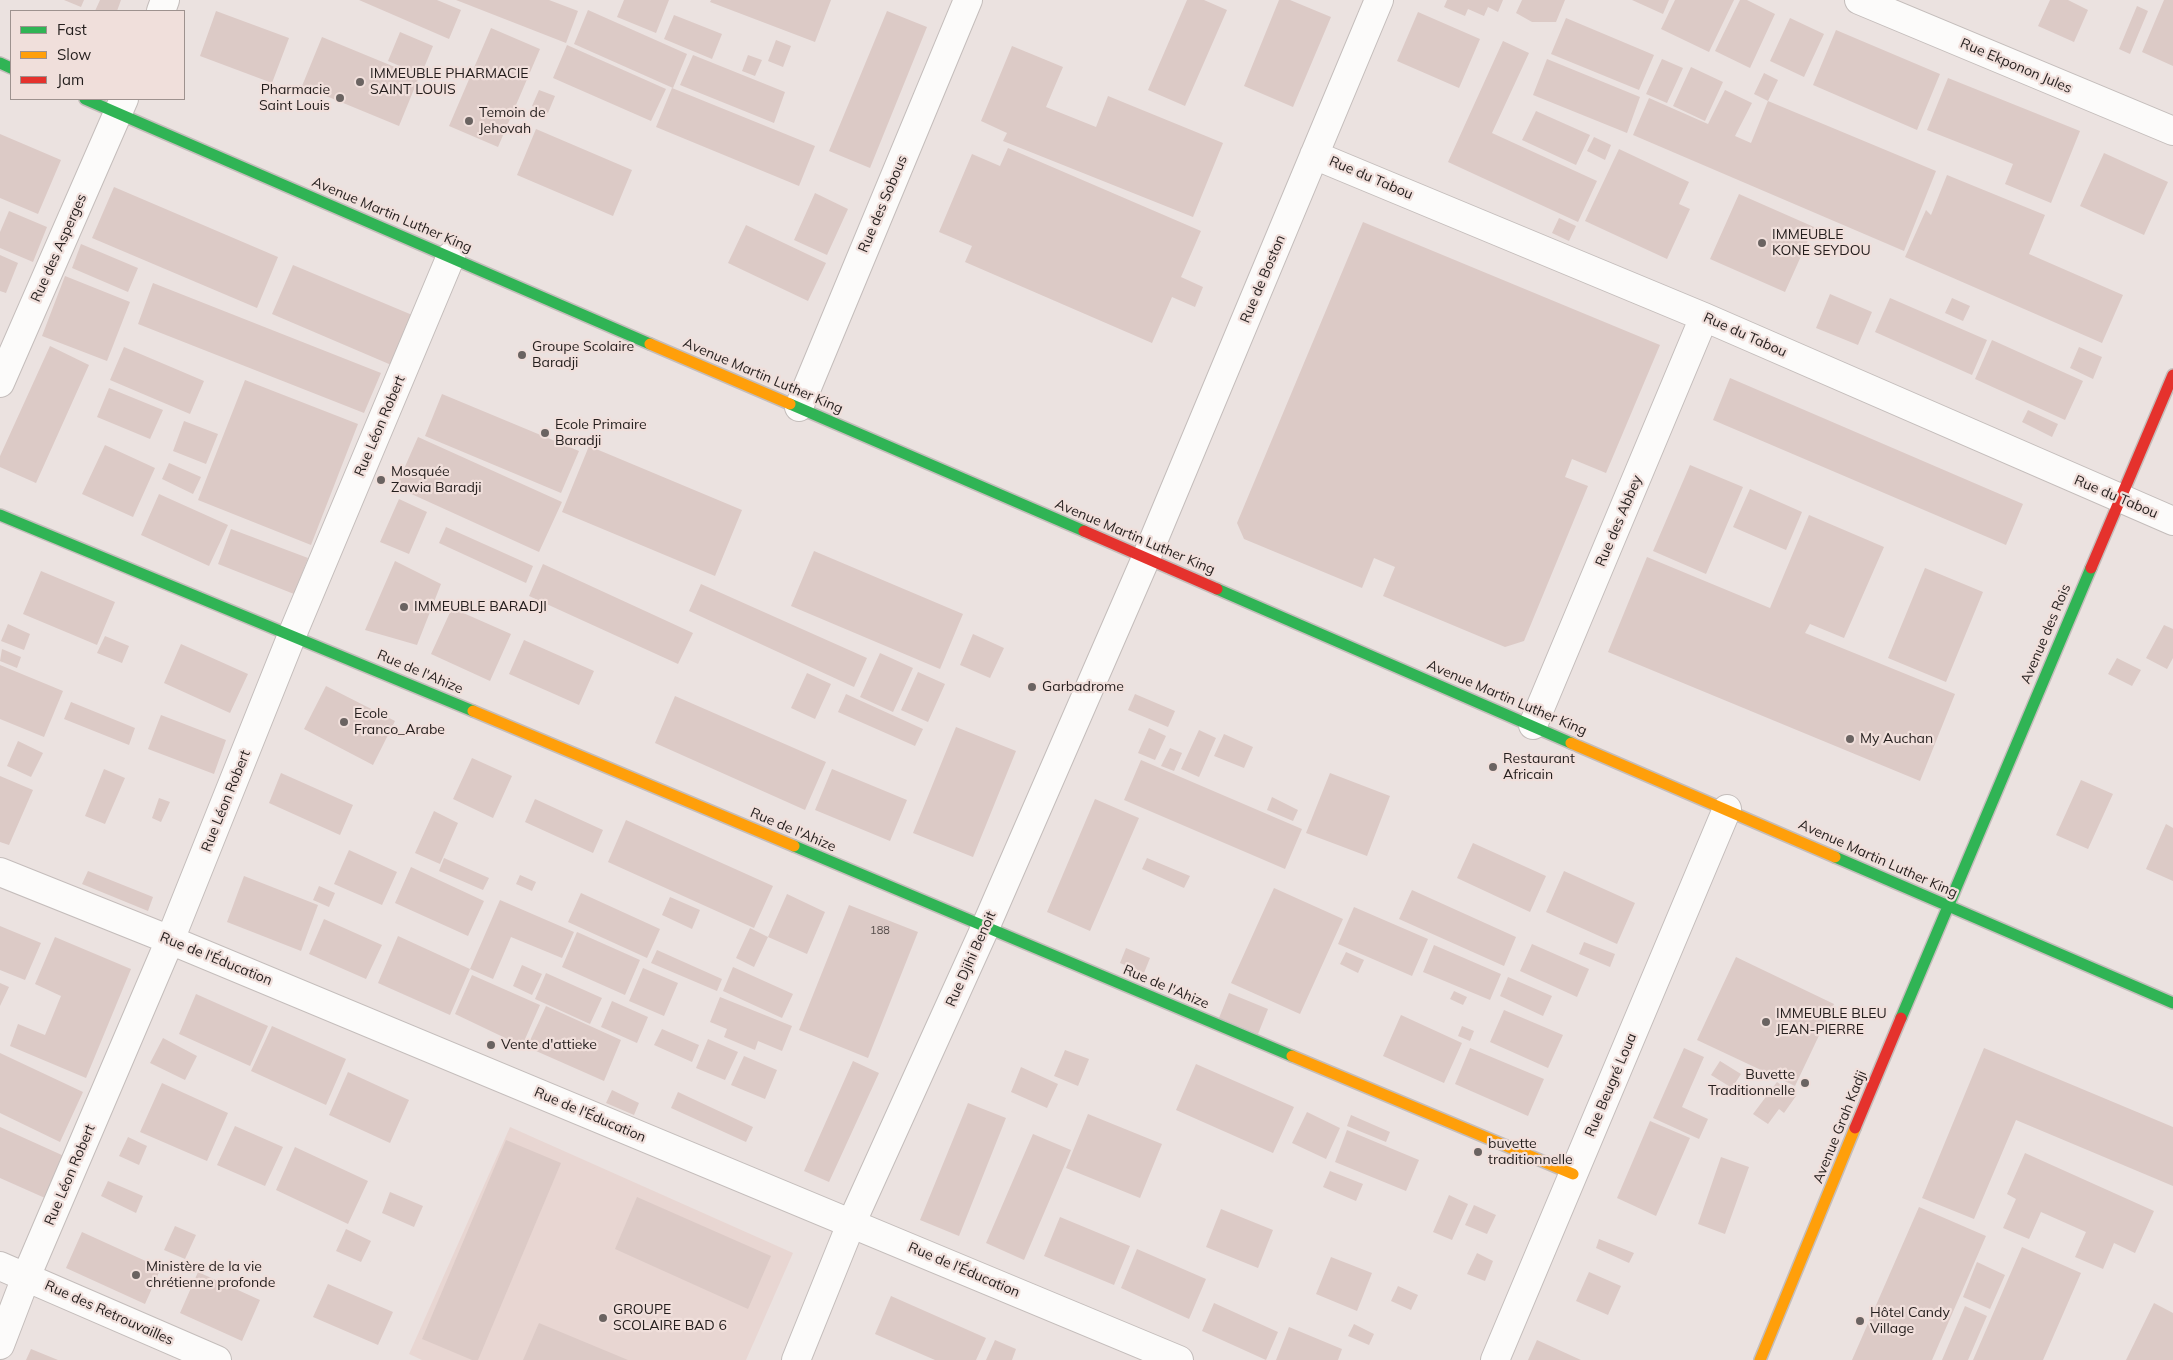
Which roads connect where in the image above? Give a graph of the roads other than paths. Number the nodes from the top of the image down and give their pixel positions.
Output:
1 (1379, 0) edge
2 (1859, 0) edge
3 (958, 3) edge
4 (90, 100) edge
5 (121, 106) edge
6 (2173, 131) edge
7 (1314, 155) junction
8 (450, 256) junction
9 (1704, 317) junction
10 (2173, 375) edge
11 (0, 383) edge
12 (799, 408) junction
13 (2120, 499) junction
14 (0, 515) edge
15 (2173, 522) edge
16 (1146, 558) junction
17 (292, 635) junction
18 (1533, 726) junction
19 (1727, 809) junction
20 (0, 872) edge
21 (1947, 905) junction
22 (986, 928) junction
23 (170, 940) junction
24 (2173, 1003) edge
25 (1573, 1174) junction
26 (851, 1224) junction
27 (0, 1266) edge
28 (26, 1277) junction
29 (0, 1345) edge
30 (217, 1360) edge
31 (796, 1360) edge
32 (1179, 1360) edge
33 (1494, 1360) edge
34 (1760, 1360) edge

1 - 7 street, Rue de Boston
2 - 6 street, Rue Ekponon Jules
3 - 12 street, Rue des Sobous
4 - 5 street, Avenue Martin Luther King
5 - 8 street, Avenue Martin Luther King
5 - 11 street, Rue des Asperges
7 - 9 street, Rue du Tabou
7 - 16 street, Rue de Boston
8 - 12 street, Avenue Martin Luther King
8 - 17 street, Rue Léon Robert
9 - 13 street, Rue du Tabou
9 - 18 street, Rue des Abbey
10 - 13 street, Avenue des Rois
12 - 16 street, Avenue Martin Luther King
13 - 15 street, Rue du Tabou
13 - 21 street, Avenue des Rois
14 - 17 street, Rue de l'Ahize
16 - 18 street, Avenue Martin Luther King
16 - 22 street, Rue Djihi Benoit
17 - 22 street, Rue de l'Ahize
17 - 23 street, Rue Léon Robert
18 - 19 street, Avenue Martin Luther King
19 - 21 street, Avenue Martin Luther King
19 - 25 street, Rue Beugré Loua
20 - 23 street, Rue de l'Éducation
21 - 24 street, Avenue Martin Luther King
21 - 34 street, Avenue Grah Kadji
22 - 25 street, Rue de l'Ahize
22 - 26 street, Rue Djihi Benoit
23 - 26 street, Rue de l'Éducation
23 - 28 street, Rue Léon Robert
25 - 33 street, Rue Beugré Loua
26 - 31 street, Rue Djihi Benoit
26 - 32 street, Rue de l'Éducation
27 - 28 street, Rue des Retrouvailles
28 - 29 street, Rue Léon Robert
28 - 30 street, Rue des Retrouvailles

